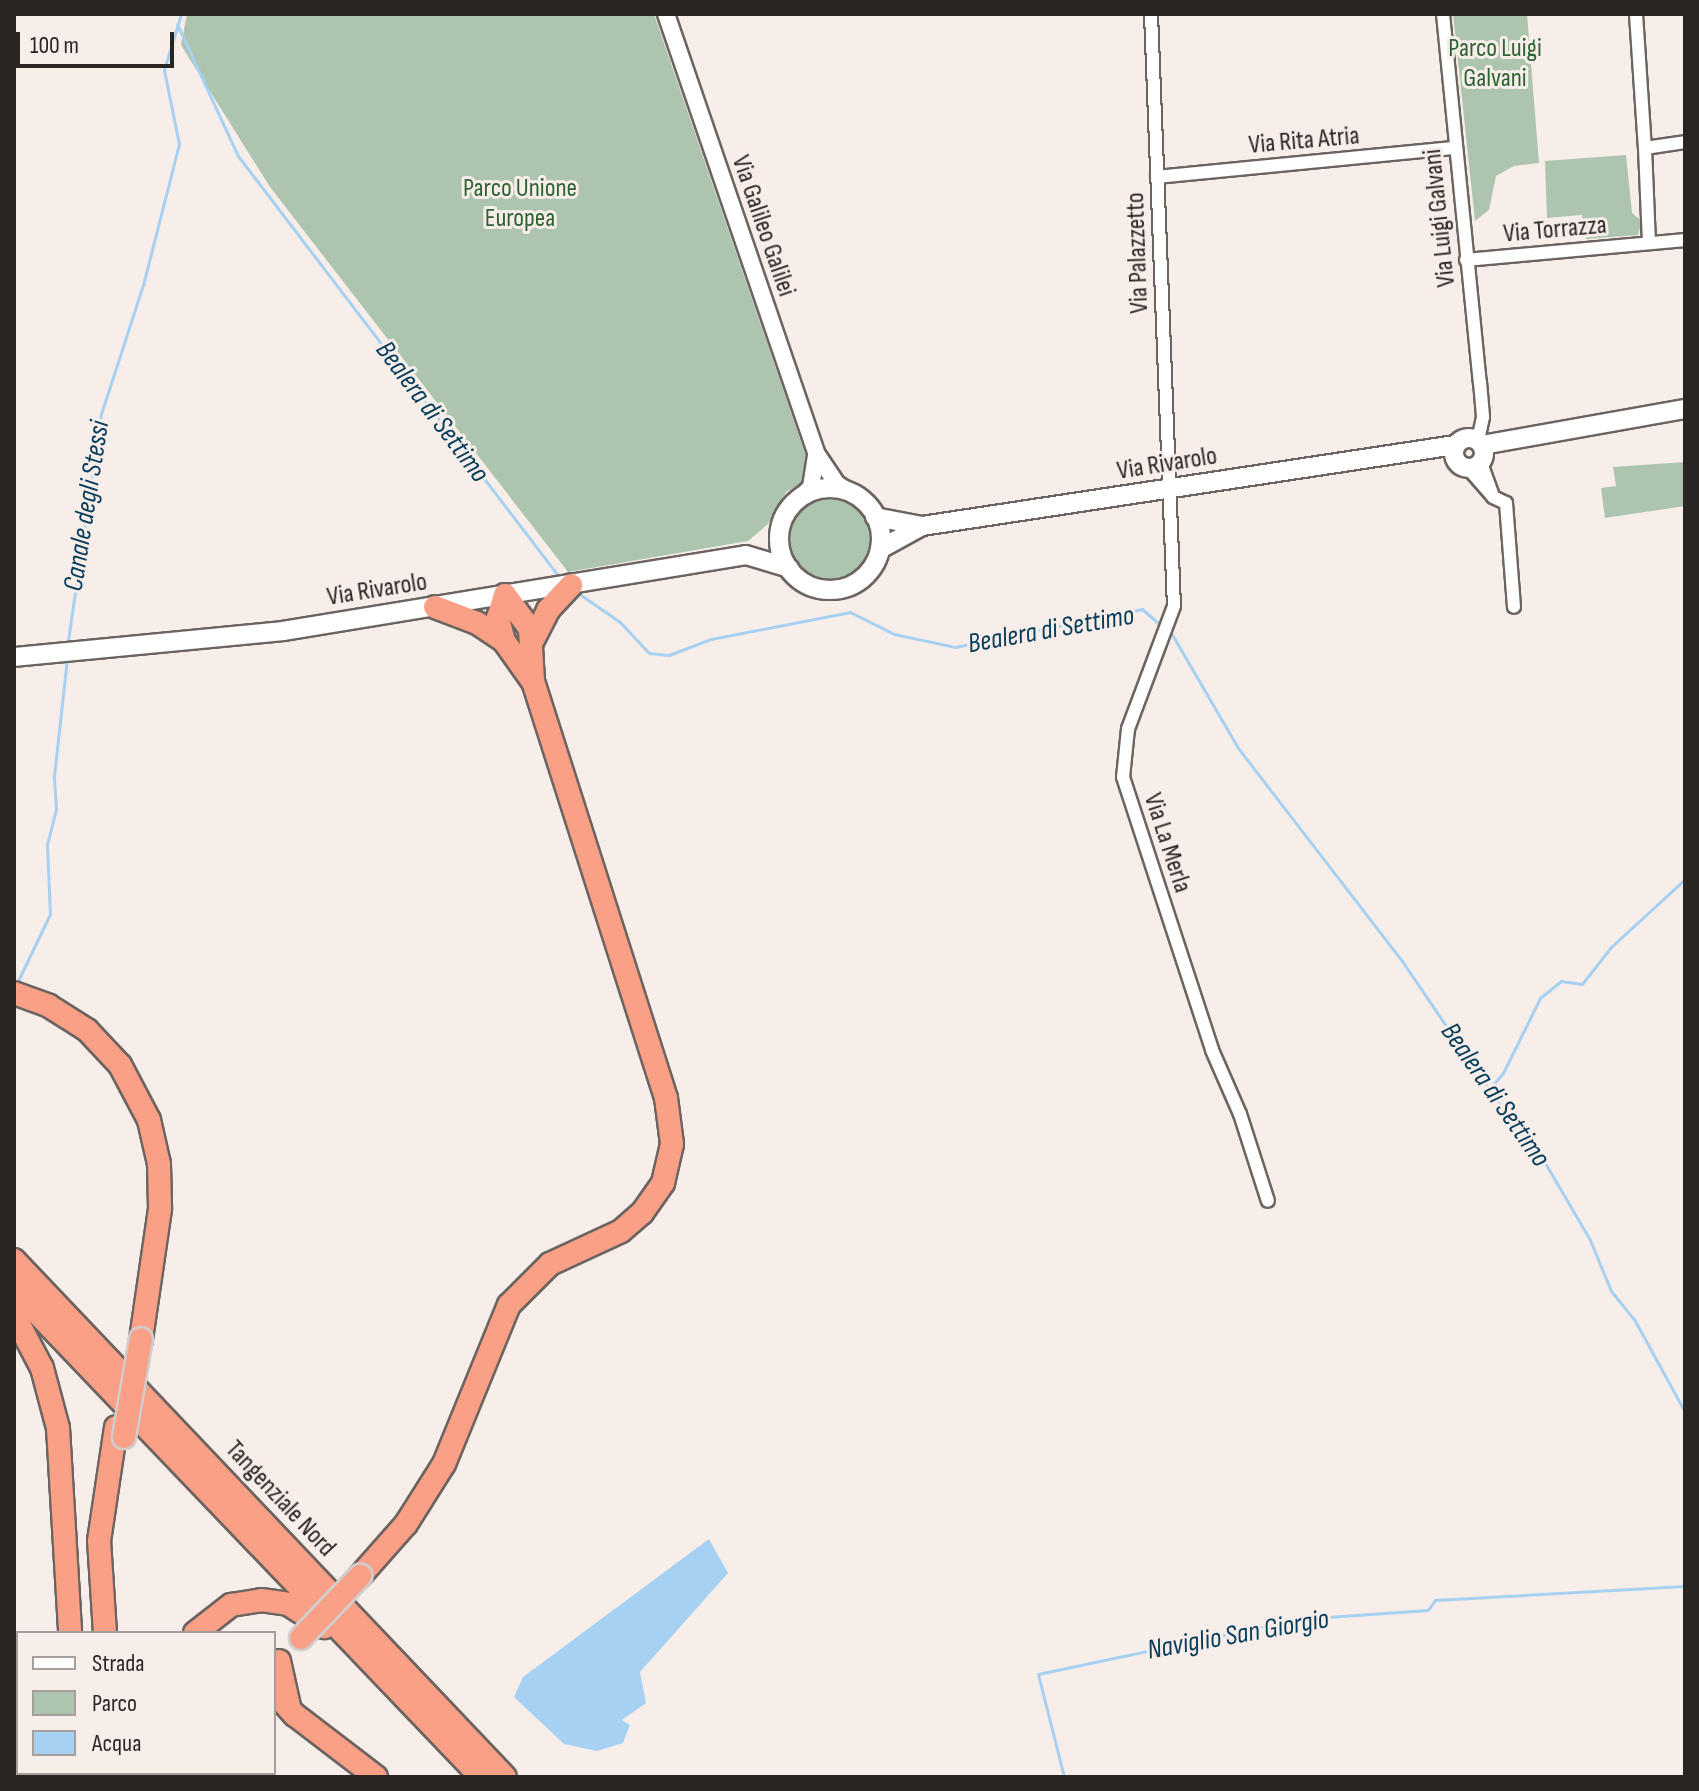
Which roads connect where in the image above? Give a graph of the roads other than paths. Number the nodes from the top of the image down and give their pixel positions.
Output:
1 (666, 14) edge
2 (1151, 14) edge
3 (1443, 14) edge
4 (1636, 14) edge
5 (1685, 142) edge
6 (1455, 148) junction
7 (1645, 148) junction
8 (1157, 177) junction
9 (1685, 240) edge
10 (1649, 243) junction
11 (1466, 260) junction
12 (1685, 409) edge
13 (1471, 451) junction
14 (816, 453) junction
15 (1166, 491) junction
16 (853, 494) junction
17 (797, 501) junction
18 (875, 517) junction
19 (922, 526) junction
20 (781, 528) junction
21 (880, 549) junction
22 (746, 555) junction
23 (789, 568) junction
24 (569, 586) junction
25 (505, 595) junction
26 (435, 607) junction
27 (1514, 607) dead end
28 (533, 640) junction
29 (504, 641) junction
30 (14, 657) edge
31 (533, 682) junction
32 (15, 1000) edge
33 (1268, 1201) dead end
34 (14, 1248) edge
35 (14, 1260) edge
36 (14, 1289) edge
37 (14, 1315) edge
38 (73, 1321) junction
39 (120, 1432) junction
40 (70, 1631) edge
41 (105, 1631) edge
42 (117, 1631) edge
43 (198, 1631) edge
44 (372, 1661) junction
45 (277, 1664) edge
46 (284, 1713) edge
47 (376, 1777) edge
48 (481, 1777) edge
49 (505, 1777) edge

1 - 14 street, Via Galileo Galilei
2 - 8 street, Via Palazzetto
3 - 6 street, Via Luigi Galvani
4 - 7 street
5 - 7 street
6 - 8 street, Via Rita Atria
6 - 11 street, Via Luigi Galvani
7 - 10 street
8 - 15 street, Via Palazzetto
9 - 10 street, Via Torrazza
10 - 11 street, Via Torrazza
11 - 13 street, Via Luigi Galvani
12 - 13 main road
13 - 15 main road, Via Rivarolo
13 - 27 street
14 - 16 street, Via Galileo Galilei
14 - 17 street
15 - 19 main road, Via Rivarolo
15 - 33 street, Via La Merla
16 - 17 main road
16 - 18 main road
17 - 20 main road
18 - 19 main road, Via Rivarolo
18 - 21 main road
19 - 21 main road, Via Rivarolo
20 - 22 main road, Via Rivarolo
20 - 23 main road
21 - 23 main road
22 - 23 main road, Via Rivarolo
22 - 24 main road, Via Rivarolo
24 - 25 main road, Via Rivarolo
24 - 28 highway
25 - 26 main road, Via Rivarolo
25 - 28 highway
25 - 29 highway
26 - 29 highway
26 - 30 main road, Via Rivarolo
28 - 31 highway
29 - 31 highway
31 - 45 highway, bridge
32 - 39 highway, bridge
34 - 38 highway
35 - 38 highway, Tangenziale Nord
36 - 44 highway, Tangenziale Nord
37 - 40 highway
38 - 49 highway, Tangenziale Nord
39 - 41 highway
39 - 42 highway
43 - 44 highway
44 - 48 highway, Tangenziale Nord
45 - 46 highway
46 - 47 highway

